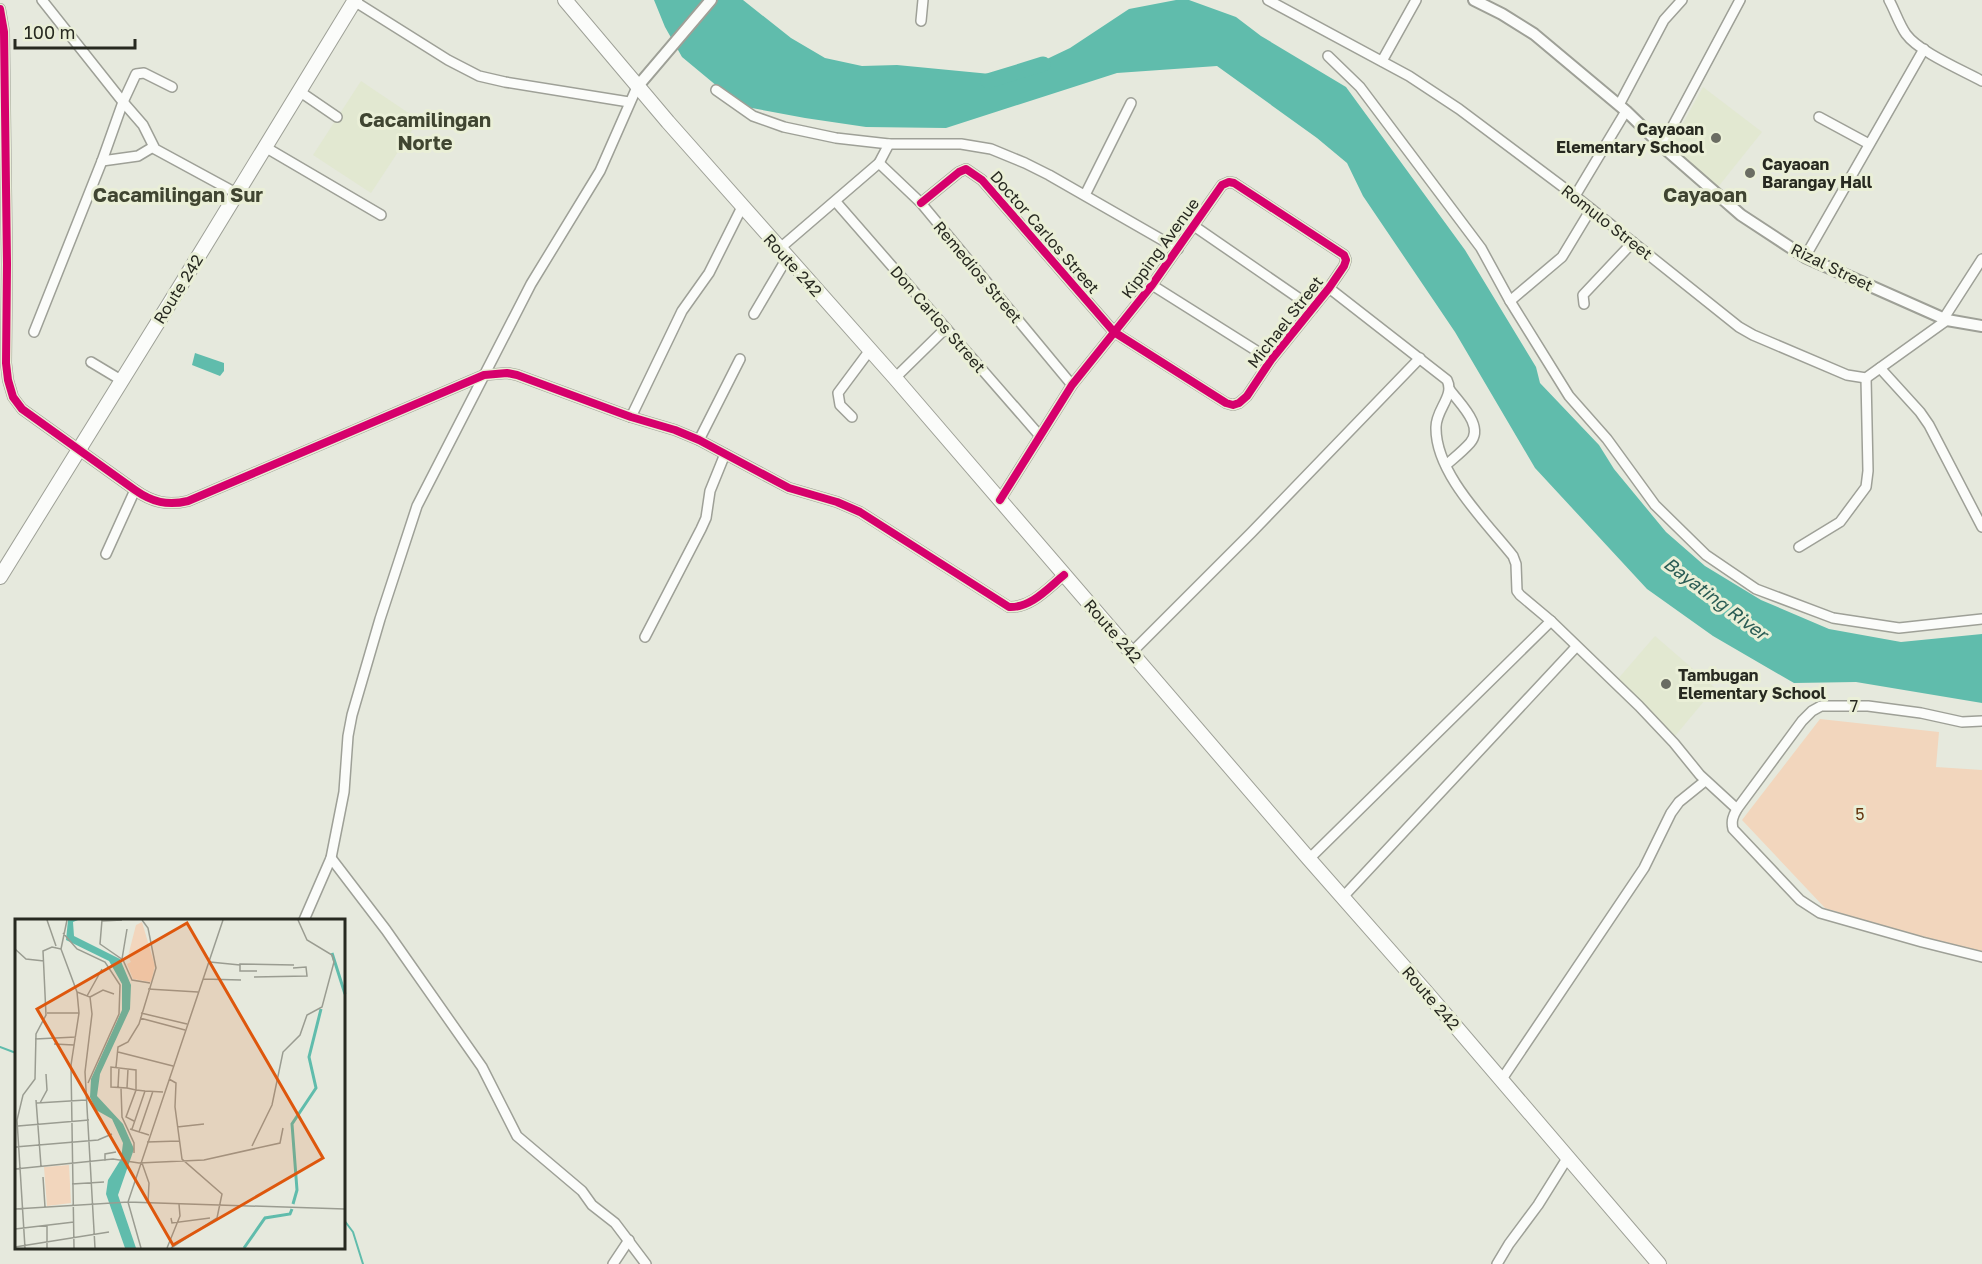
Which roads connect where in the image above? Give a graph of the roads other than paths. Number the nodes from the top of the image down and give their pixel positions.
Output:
1 (42, 0) edge
2 (354, 0) edge
3 (565, 0) edge
4 (711, 0) edge
5 (923, 0) edge
6 (1268, 0) edge
7 (1416, 0) edge
8 (1474, 0) edge
9 (1682, 0) edge
10 (1740, 0) edge
11 (1889, 0) edge
12 (0, 9) edge
13 (921, 21) dead end
14 (1924, 49) junction
15 (1328, 56) dead end
16 (1382, 61) junction
17 (1982, 81) edge
18 (172, 87) dead end
19 (638, 87) junction
20 (716, 90) dead end
21 (299, 91) junction
22 (123, 102) junction
23 (629, 102) junction
24 (1131, 103) dead end
25 (1622, 108) junction
26 (337, 117) dead end
27 (1820, 117) dead end
28 (889, 144) junction
29 (1869, 144) junction
30 (1662, 146) junction
31 (153, 147) junction
32 (265, 147) junction
33 (102, 161) junction
34 (879, 163) junction
35 (236, 193) junction
36 (1085, 195) junction
37 (1575, 196) junction
38 (836, 202) junction
39 (921, 203) junction
40 (742, 207) junction
41 (1591, 209) junction
42 (381, 214) dead end
43 (1194, 226) junction
44 (1633, 242) junction
45 (1178, 249) junction
46 (783, 253) junction
47 (1344, 255) joint
48 (1805, 256) junction
49 (1982, 259) edge
50 (1152, 285) junction
51 (1329, 288) junction
52 (1510, 302) junction
53 (1584, 304) dead end
54 (1313, 308) junction
55 (754, 314) dead end
56 (1946, 319) junction
57 (1982, 326) edge
58 (946, 328) junction
59 (34, 332) dead end
60 (1114, 332) junction
61 (870, 350) junction
62 (1420, 358) junction
63 (740, 359) dead end
64 (1271, 360) junction
65 (91, 362) dead end
66 (1881, 368) junction
67 (484, 375) junction
68 (895, 378) junction
69 (1866, 378) junction
70 (121, 380) junction
71 (1072, 385) junction
72 (1450, 390) junction
73 (1239, 403) joint
74 (631, 417) junction
75 (852, 417) dead end
76 (1040, 436) junction
77 (699, 440) junction
78 (78, 449) junction
79 (725, 454) junction
80 (1446, 465) junction
81 (135, 490) junction
82 (1000, 500) junction
83 (1982, 527) edge
84 (1799, 547) dead end
85 (106, 554) dead end
86 (1064, 575) junction
87 (0, 577) edge
88 (1982, 619) edge
89 (1551, 621) junction
90 (645, 637) dead end
91 (1576, 647) junction
92 (1131, 653) junction
93 (1982, 721) edge
94 (1705, 780) junction
95 (1737, 809) junction
96 (330, 858) junction
97 (1309, 859) junction
98 (1343, 897) junction
99 (305, 919) edge
100 (1982, 957) edge
101 (1502, 1080) junction
102 (1568, 1157) junction
103 (629, 1240) junction
104 (1655, 1263) edge
105 (613, 1264) edge
106 (646, 1264) edge
107 (1497, 1264) edge

1 - 22 street
2 - 21 main road, Route 242
2 - 23 street
3 - 19 main road, Route 242
4 - 19 street
5 - 13 street
6 - 16 street, Romulo Street
7 - 16 street
8 - 25 street, Rizal Street
9 - 25 street
10 - 30 street
11 - 14 street
12 - 78 street
14 - 17 street
14 - 29 street
15 - 52 street
16 - 37 street, Romulo Street
18 - 22 street
19 - 23 street
19 - 40 main road, Route 242
20 - 28 street
21 - 26 street
21 - 32 main road, Route 242
22 - 31 street
22 - 33 street
23 - 67 street
24 - 36 street
25 - 30 street, Rizal Street
25 - 37 street
27 - 29 street
28 - 34 street
28 - 36 street
29 - 48 street
30 - 48 street, Rizal Street
31 - 33 street
31 - 35 street
32 - 35 main road, Route 242
32 - 42 street
33 - 59 street
34 - 38 street
34 - 39 street, Remedios Street
35 - 70 main road, Route 242
36 - 45 street
37 - 41 street, Romulo Street
38 - 46 street
38 - 58 street, Don Carlos Street
39 - 60 street, Doctor Carlos Street
39 - 71 street, Remedios Street
40 - 46 main road, Route 242
40 - 74 street
41 - 44 street, Romulo Street
41 - 52 street
43 - 45 street, Kipping Avenue
43 - 47 street, Kipping Avenue
43 - 54 street
44 - 53 street
44 - 69 street, Romulo Street
45 - 50 street, Kipping Avenue
46 - 55 street
46 - 61 main road, Route 242
47 - 51 street, Michael Street
48 - 56 street, Rizal Street
49 - 56 street
50 - 60 street, Kipping Avenue
50 - 64 street
51 - 54 street, Michael Street
51 - 62 street
52 - 88 street
54 - 64 street, Michael Street
56 - 57 street, Rizal Street
56 - 66 street
58 - 68 street
58 - 76 street, Don Carlos Street
60 - 71 street, Kipping Avenue
60 - 73 street, Doctor Carlos Street
61 - 68 main road, Route 242
61 - 75 street
62 - 72 street
62 - 92 street
63 - 77 street
64 - 73 street, Michael Street
65 - 70 street
66 - 69 street
66 - 83 street
67 - 74 street
67 - 81 street
67 - 96 street
68 - 82 main road, Route 242
69 - 84 street
70 - 78 main road, Route 242
71 - 76 street, Kipping Avenue
72 - 80 street
72 - 80 street
74 - 77 street
76 - 82 street
77 - 79 street
78 - 81 street
78 - 87 main road, Route 242
79 - 86 street
79 - 90 street
80 - 89 street
81 - 85 street
82 - 86 main road, Route 242
86 - 92 main road, Route 242
89 - 91 street
89 - 97 street
91 - 94 street
91 - 98 street
92 - 97 main road, Route 242
93 - 95 street, 7
94 - 95 street
94 - 101 street
95 - 100 street
96 - 99 street
96 - 103 street
97 - 98 main road, Route 242
98 - 101 main road, Route 242
101 - 102 main road, Route 242
102 - 104 main road, Route 242
102 - 107 street
103 - 105 street
103 - 106 street

